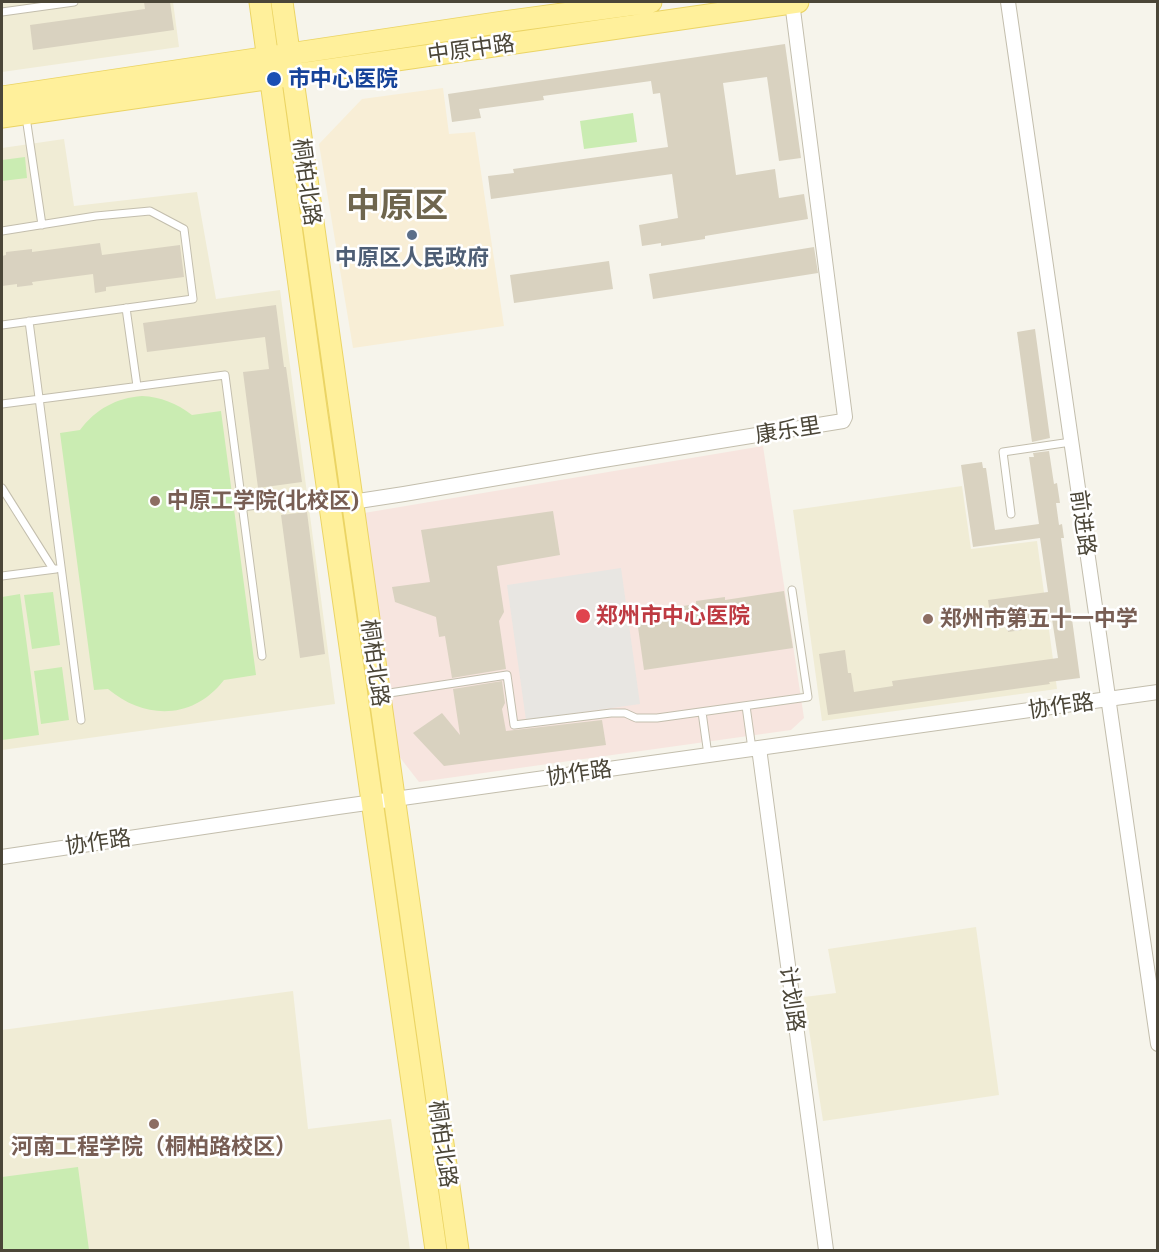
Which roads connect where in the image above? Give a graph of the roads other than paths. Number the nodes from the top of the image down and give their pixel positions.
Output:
1 (74, 2) edge
2 (260, 2) edge
3 (282, 2) edge
4 (651, 2) edge
5 (795, 2) edge
6 (1008, 2) edge
7 (603, 5) edge
8 (2, 12) edge
9 (289, 54) junction
10 (267, 57) junction
11 (292, 76) junction
12 (270, 79) junction
13 (2, 97) edge
14 (26, 114) junction
15 (2, 117) edge
16 (42, 225) junction
17 (2, 231) edge
18 (126, 308) junction
19 (29, 321) junction
20 (2, 325) edge
21 (137, 386) junction
22 (39, 399) junction
23 (2, 404) edge
24 (1071, 442) junction
25 (2, 488) edge
26 (328, 496) junction
27 (352, 502) junction
28 (242, 507) junction
29 (1011, 514) dead end
30 (57, 568) junction
31 (2, 576) edge
32 (792, 590) dead end
33 (262, 656) dead end
34 (1158, 692) edge
35 (380, 694) junction
36 (1108, 699) junction
37 (746, 705) junction
38 (702, 712) junction
39 (81, 720) dead end
40 (755, 748) junction
41 (708, 755) junction
42 (394, 799) junction
43 (372, 802) junction
44 (2, 856) edge
45 (1156, 1029) edge
46 (1158, 1044) edge
47 (436, 1251) edge
48 (458, 1251) edge
49 (826, 1251) edge

1 - 8 lane
2 - 10 main road, 桐柏北路
3 - 9 main road, 桐柏北路
4 - 7 main road, 中原中路
5 - 11 main road, 中原中路
5 - 27 street, 康乐里
6 - 24 street, 前进路
7 - 9 main road, 中原中路
9 - 10 main road, 中原中路
9 - 11 main road, 桐柏北路
10 - 12 main road, 桐柏北路
10 - 13 main road, 中原中路
11 - 12 main road, 中原中路
11 - 27 main road, 桐柏北路
12 - 14 main road, 中原中路
12 - 26 main road, 桐柏北路
14 - 15 main road, 中原中路
14 - 16 lane
16 - 17 lane
16 - 18 lane
18 - 19 lane
18 - 21 lane
19 - 20 lane
19 - 22 lane
21 - 22 lane
21 - 28 lane
22 - 23 lane
22 - 30 lane
24 - 29 lane
24 - 36 street, 前进路
25 - 30 lane
26 - 28 lane
26 - 43 main road, 桐柏北路
27 - 35 main road, 桐柏北路
28 - 33 lane
30 - 31 lane
30 - 39 lane
32 - 37 lane
34 - 36 street, 协作路
35 - 38 lane
35 - 42 main road, 桐柏北路
36 - 40 street, 协作路
36 - 45 street, 前进路
37 - 38 lane
37 - 40 lane
38 - 41 lane
40 - 41 street, 协作路
40 - 49 street, 计划路
41 - 42 street, 协作路
42 - 43 street, 协作路
42 - 48 main road, 桐柏北路
43 - 44 street, 协作路
43 - 47 main road, 桐柏北路
45 - 46 street, 前进路

